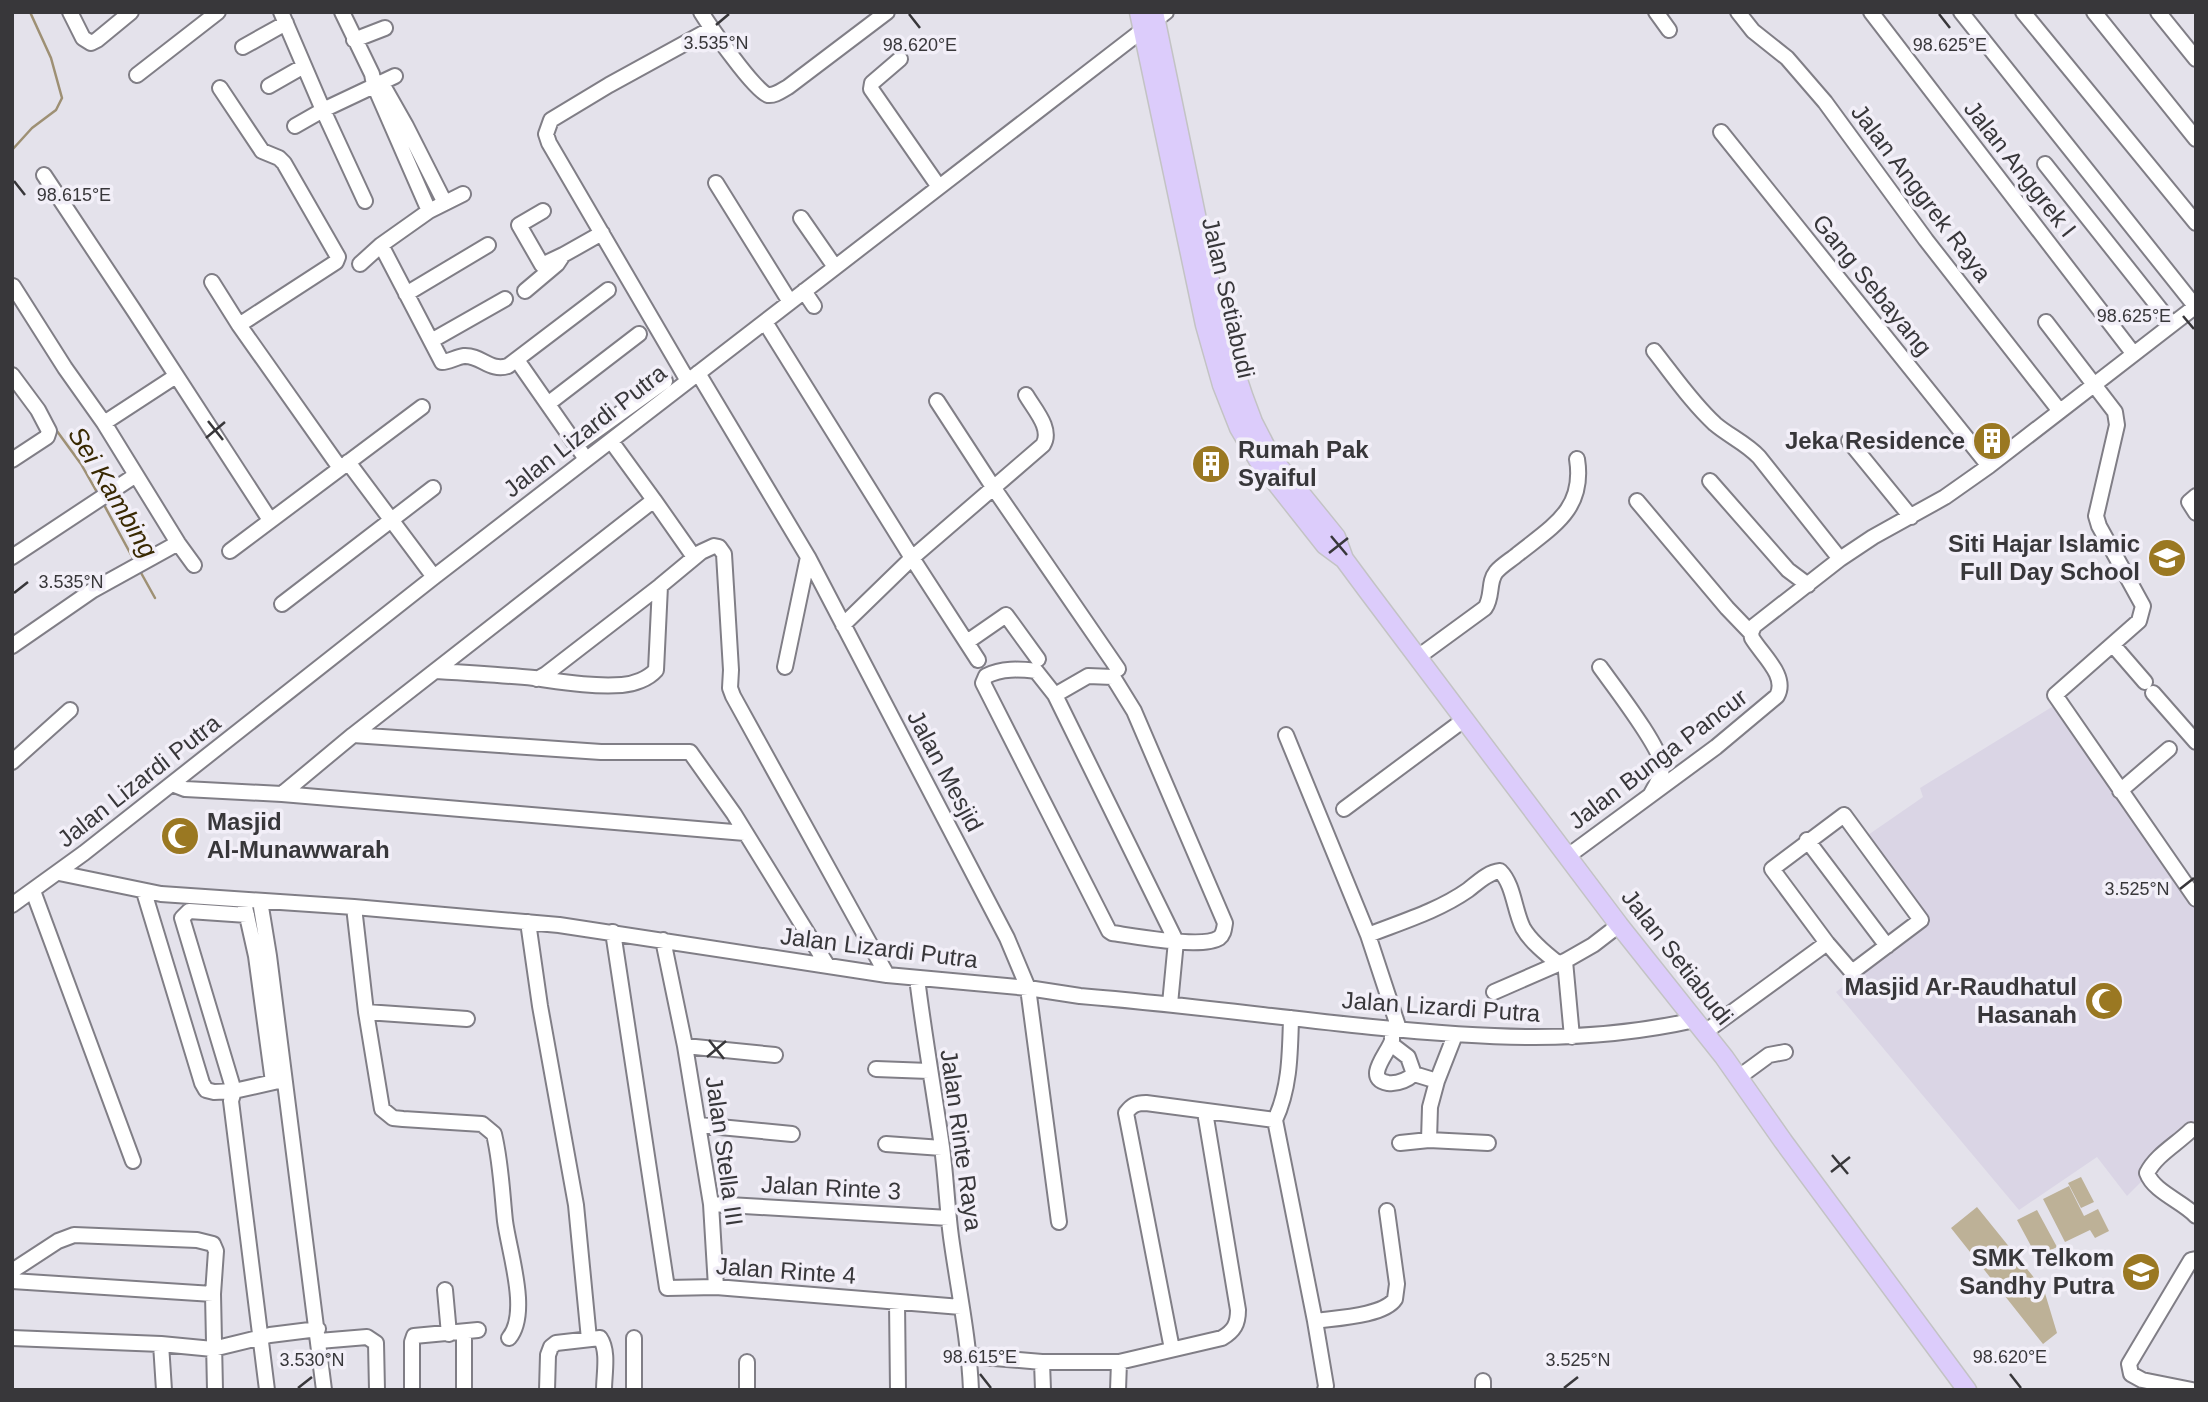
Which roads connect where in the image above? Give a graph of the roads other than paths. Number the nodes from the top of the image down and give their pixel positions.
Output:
1 (70, 12) edge
2 (131, 12) edge
3 (218, 12) edge
4 (342, 12) edge
5 (701, 12) edge
6 (887, 12) edge
7 (1656, 12) edge
8 (1738, 12) edge
9 (1871, 12) edge
10 (1961, 12) edge
11 (2023, 12) edge
12 (2094, 12) edge
13 (2158, 12) edge
14 (1151, 17) edge
15 (284, 18) edge
16 (385, 27) dead end
17 (711, 29) junction
18 (1669, 30) dead end
19 (354, 40) junction
20 (243, 47) dead end
21 (900, 59) dead end
22 (2196, 59) edge
23 (304, 66) junction
24 (137, 75) dead end
25 (380, 79) junction
26 (269, 86) dead end
27 (220, 88) dead end
28 (323, 110) junction
29 (295, 126) dead end
30 (1721, 132) dead end
31 (2196, 139) edge
32 (2045, 164) dead end
33 (44, 174) dead end
34 (716, 183) dead end
35 (939, 187) junction
36 (463, 194) dead end
37 (365, 201) dead end
38 (445, 203) junction
39 (429, 211) junction
40 (544, 211) dead end
41 (801, 218) dead end
42 (2196, 223) edge
43 (602, 233) junction
44 (382, 245) junction
45 (488, 245) dead end
46 (564, 255) junction
47 (360, 264) dead end
48 (835, 267) junction
49 (212, 282) dead end
50 (13, 286) edge
51 (608, 290) dead end
52 (525, 291) dead end
53 (804, 291) junction
54 (406, 294) junction
55 (505, 299) dead end
56 (790, 302) junction
57 (814, 306) dead end
58 (2196, 306) edge
59 (765, 322) junction
60 (2046, 322) dead end
61 (2172, 324) junction
62 (239, 325) junction
63 (639, 334) dead end
64 (430, 341) junction
65 (1654, 351) dead end
66 (2133, 353) junction
67 (517, 360) junction
68 (12, 375) edge
69 (176, 376) junction
70 (693, 377) junction
71 (665, 381) dead end
72 (2094, 384) junction
73 (1026, 395) dead end
74 (937, 401) dead end
75 (548, 403) junction
76 (422, 407) dead end
77 (2059, 410) junction
78 (104, 423) junction
79 (611, 440) junction
80 (1849, 442) dead end
81 (576, 445) junction
82 (1577, 458) dead end
83 (12, 460) edge
84 (586, 460) junction
85 (344, 465) junction
86 (1989, 466) junction
87 (136, 475) junction
88 (1710, 481) dead end
89 (993, 487) junction
90 (433, 488) dead end
91 (2196, 496) edge
92 (654, 500) junction
93 (1637, 501) dead end
94 (2196, 513) edge
95 (1911, 517) junction
96 (270, 520) junction
97 (392, 520) junction
98 (178, 543) junction
99 (230, 551) dead end
100 (808, 556) junction
101 (12, 557) edge
102 (694, 557) junction
103 (912, 558) junction
104 (1840, 559) junction
105 (194, 565) dead end
106 (434, 576) junction
107 (1808, 585) junction
108 (660, 586) junction
109 (282, 604) dead end
110 (843, 625) junction
111 (1751, 633) junction
112 (967, 642) junction
113 (2113, 645) junction
114 (12, 646) edge
115 (1418, 657) junction
116 (1038, 659) dead end
117 (978, 660) dead end
118 (785, 667) dead end
119 (1600, 667) dead end
120 (1118, 669) dead end
121 (436, 671) junction
122 (537, 679) junction
123 (1055, 695) junction
124 (70, 710) dead end
125 (1465, 719) junction
126 (353, 735) junction
127 (1286, 735) dead end
128 (2196, 742) edge
129 (2169, 749) dead end
130 (12, 762) edge
131 (172, 784) junction
132 (2120, 791) junction
133 (282, 794) junction
134 (1649, 799) junction
135 (1344, 809) dead end
136 (745, 833) junction
137 (1807, 840) junction
138 (1568, 856) junction
139 (59, 873) junction
140 (33, 891) junction
141 (151, 893) junction
142 (2196, 899) edge
143 (260, 901) junction
144 (15, 902) edge
145 (354, 907) junction
146 (246, 908) junction
147 (528, 922) junction
148 (1619, 925) junction
149 (613, 932) junction
150 (1368, 935) junction
151 (663, 940) junction
152 (1175, 941) junction
153 (1827, 943) junction
154 (1887, 946) junction
155 (262, 956) junction
156 (1562, 963) junction
157 (827, 965) junction
158 (887, 975) junction
159 (917, 978) junction
160 (1028, 988) junction
161 (1494, 992) dead end
162 (1170, 1004) junction
163 (366, 1012) junction
164 (1292, 1018) junction
165 (467, 1019) dead end
166 (1700, 1026) junction
167 (1396, 1029) junction
168 (1455, 1035) junction
169 (1572, 1037) junction
170 (1391, 1044) junction
171 (685, 1046) junction
172 (1785, 1052) dead end
173 (775, 1055) dead end
174 (876, 1069) dead end
175 (929, 1071) junction
176 (1414, 1074) junction
177 (1739, 1077) junction
178 (278, 1081) junction
179 (1437, 1082) junction
180 (224, 1091) junction
181 (1205, 1112) junction
182 (1275, 1119) junction
183 (699, 1125) junction
184 (2191, 1130) dead end
185 (792, 1135) dead end
186 (1429, 1140) junction
187 (1400, 1143) dead end
188 (1488, 1143) dead end
189 (886, 1144) dead end
190 (942, 1149) junction
191 (133, 1161) dead end
192 (711, 1204) junction
193 (2193, 1208) edge
194 (1387, 1212) dead end
195 (949, 1218) junction
196 (1059, 1222) dead end
197 (2196, 1259) edge
198 (12, 1271) edge
199 (12, 1281) edge
200 (716, 1287) junction
201 (445, 1290) dead end
202 (213, 1294) junction
203 (897, 1302) junction
204 (961, 1307) junction
205 (1315, 1321) junction
206 (464, 1332) junction
207 (318, 1335) junction
208 (262, 1337) junction
209 (12, 1338) edge
210 (509, 1338) dead end
211 (634, 1338) dead end
212 (589, 1339) junction
213 (161, 1344) junction
214 (213, 1349) junction
215 (1172, 1349) junction
216 (970, 1356) junction
217 (747, 1362) dead end
218 (1042, 1362) junction
219 (1119, 1362) junction
220 (164, 1390) edge
221 (215, 1390) edge
222 (267, 1390) edge
223 (324, 1390) edge
224 (377, 1390) edge
225 (412, 1390) edge
226 (464, 1390) edge
227 (547, 1390) edge
228 (604, 1390) edge
229 (634, 1390) edge
230 (747, 1390) edge
231 (898, 1390) edge
232 (971, 1390) edge
233 (1042, 1390) edge
234 (1118, 1390) edge
235 (1325, 1390) edge
236 (1967, 1390) edge
237 (2192, 1390) edge

1 - 2 street
3 - 24 street
4 - 19 street
5 - 17 street
6 - 17 street
7 - 18 street
8 - 77 street, Jalan Anggrek Raya
9 - 66 street, Jalan Anggrek I
10 - 58 street
11 - 42 street
12 - 31 street
13 - 22 street
14 - 35 street, Jalan Lizardi Putra
14 - 115 main road, Jalan Setiabudi
15 - 20 street
15 - 23 street
16 - 19 street
17 - 43 street, Jalan Mesjid
19 - 25 street
21 - 35 street
23 - 26 street
23 - 28 street
25 - 28 street
25 - 38 street
25 - 39 street
27 - 62 street
28 - 29 street
28 - 37 street
30 - 86 street, Gang Sebayang
32 - 61 street
33 - 69 street
34 - 56 street
35 - 48 street, Jalan Lizardi Putra
36 - 38 street
38 - 39 street
39 - 44 street
40 - 46 street
41 - 48 street
43 - 46 street
43 - 70 street, Jalan Mesjid
44 - 47 street
44 - 54 street
45 - 54 street
46 - 52 street
48 - 53 street, Jalan Lizardi Putra
49 - 62 street
50 - 78 street
51 - 67 street
53 - 56 street, Jalan Lizardi Putra
53 - 57 street
54 - 64 street
55 - 64 street
56 - 59 street, Jalan Lizardi Putra
58 - 61 street
59 - 70 street, Jalan Lizardi Putra
59 - 103 street
60 - 72 street
61 - 66 street
62 - 85 street
63 - 75 street
64 - 67 street
65 - 104 street
66 - 72 street
67 - 75 street
68 - 83 street
69 - 78 street
69 - 96 street
70 - 79 street, Jalan Lizardi Putra
70 - 100 street, Jalan Mesjid
71 - 81 street
72 - 77 street
72 - 113 street
73 - 89 street
74 - 89 street
75 - 81 street
76 - 85 street
77 - 86 street
78 - 87 street
79 - 84 street, Jalan Lizardi Putra
79 - 92 street
80 - 95 street
81 - 84 street
82 - 115 street
84 - 106 street, Jalan Lizardi Putra
85 - 96 street
85 - 97 street
86 - 95 street
87 - 98 street
87 - 101 street
88 - 107 street
89 - 103 street
89 - 120 street
90 - 97 street
91 - 94 street
92 - 102 street
92 - 121 street
93 - 111 street, Jalan Bunga Pancur
95 - 104 street
96 - 99 street
97 - 106 street
97 - 109 street
98 - 105 street
98 - 114 street
100 - 110 street, Jalan Mesjid
100 - 118 street
102 - 108 street
102 - 158 street
103 - 110 street
103 - 112 street
104 - 107 street
106 - 131 street, Jalan Lizardi Putra
107 - 111 street
108 - 122 street
108 - 122 street
110 - 160 street, Jalan Mesjid
111 - 134 street, Jalan Bunga Pancur
112 - 116 street
112 - 117 street
113 - 128 street
113 - 132 street
115 - 125 main road, Jalan Setiabudi
119 - 134 street
121 - 122 street
121 - 126 street
123 - 152 street
123 - 152 street
123 - 152 street
124 - 130 street
125 - 135 street
125 - 138 main road, Jalan Setiabudi
126 - 133 street
126 - 136 street
127 - 150 street
129 - 132 street
131 - 133 street
131 - 139 street, Jalan Lizardi Putra
132 - 142 street
133 - 136 street
134 - 138 street, Jalan Bunga Pancur
136 - 157 street
137 - 153 street
137 - 154 street
137 - 154 street
138 - 148 main road, Jalan Setiabudi
139 - 140 street, Jalan Lizardi Putra
139 - 141 street, Jalan Lizardi Putra
140 - 144 street, Jalan Lizardi Putra
140 - 191 street
141 - 146 street, Jalan Lizardi Putra
141 - 180 street
143 - 145 street, Jalan Lizardi Putra
143 - 146 street, Jalan Lizardi Putra
143 - 155 street
145 - 147 street, Jalan Lizardi Putra
145 - 163 street
146 - 155 street
146 - 180 street
147 - 149 street, Jalan Lizardi Putra
147 - 212 street
148 - 156 street
148 - 166 main road, Jalan Setiabudi
149 - 151 street, Jalan Lizardi Putra
149 - 200 street, Jalan Rinte 4
150 - 156 street
150 - 167 street
151 - 157 street, Jalan Lizardi Putra
151 - 171 street, Jalan Stella III
152 - 162 street
153 - 154 street
153 - 166 street
155 - 178 street
156 - 161 street
156 - 169 street
157 - 158 street, Jalan Lizardi Putra
158 - 159 street, Jalan Lizardi Putra
159 - 160 street, Jalan Lizardi Putra
159 - 175 street, Jalan Rinte Raya
160 - 162 street, Jalan Lizardi Putra
160 - 196 street, Jalan Mesjid
162 - 164 street, Jalan Lizardi Putra
163 - 165 street
163 - 210 street
164 - 167 street, Jalan Lizardi Putra
164 - 182 street
166 - 169 street, Jalan Lizardi Putra
166 - 177 main road, Jalan Setiabudi
167 - 168 street, Jalan Lizardi Putra
167 - 170 street
168 - 169 street, Jalan Lizardi Putra
168 - 179 street
170 - 176 street
170 - 176 street
171 - 173 street
171 - 183 street, Jalan Stella III
172 - 177 street
174 - 175 street
175 - 190 street, Jalan Rinte Raya
176 - 179 street
177 - 236 main road, Jalan Setiabudi
178 - 180 street
178 - 207 street
179 - 186 street
180 - 208 street
181 - 182 street
181 - 215 street
181 - 215 street
182 - 205 street
183 - 185 street
183 - 192 street, Jalan Stella III
184 - 193 street
186 - 187 street
186 - 188 street
189 - 190 street
190 - 195 street, Jalan Rinte Raya
192 - 195 street, Jalan Rinte 3
192 - 200 street, Jalan Stella III
194 - 205 street
195 - 204 street, Jalan Rinte Raya
197 - 237 street
198 - 202 street
199 - 202 street
200 - 203 street, Jalan Rinte 4
201 - 206 street
202 - 214 street
203 - 204 street, Jalan Rinte 4
203 - 231 street
204 - 216 street, Jalan Rinte Raya
205 - 235 street
206 - 225 street
206 - 226 street
207 - 208 street
207 - 223 street
207 - 224 street
208 - 214 street
208 - 222 street
209 - 213 street
211 - 229 street
212 - 227 street
212 - 228 street
213 - 214 street
213 - 220 street
214 - 221 street
215 - 219 street
216 - 218 street
216 - 232 street, Jalan Rinte Raya
217 - 230 street
218 - 219 street
218 - 233 street
219 - 234 street

